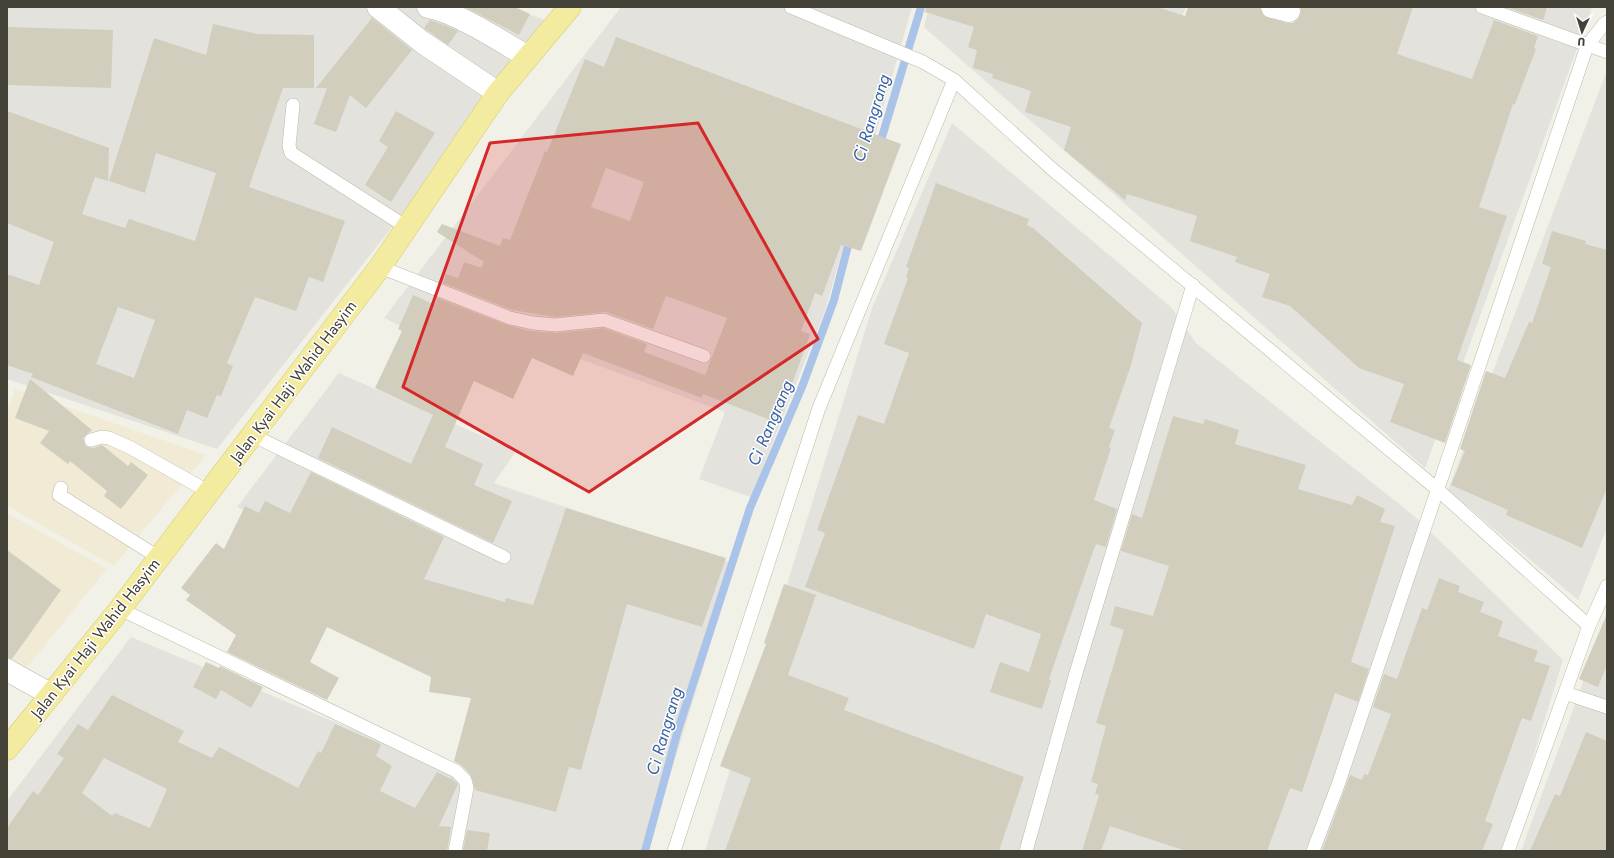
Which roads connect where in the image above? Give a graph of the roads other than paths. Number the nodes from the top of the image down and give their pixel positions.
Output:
1 (378, 7) edge
2 (428, 7) edge
3 (570, 7) edge
4 (791, 7) edge
5 (1482, 7) edge
6 (1607, 22) edge
7 (1587, 46) junction
8 (1607, 52) edge
9 (528, 57) junction
10 (954, 80) junction
11 (498, 93) junction
12 (293, 105) dead end
13 (408, 228) junction
14 (380, 266) junction
15 (1193, 285) junction
16 (704, 356) dead end
17 (252, 435) junction
18 (91, 440) dead end
19 (61, 488) dead end
20 (1437, 489) junction
21 (209, 492) junction
22 (158, 557) junction
23 (504, 557) dead end
24 (1607, 586) edge
25 (120, 609) junction
26 (1589, 626) junction
27 (7, 670) edge
28 (1565, 692) junction
29 (50, 694) junction
30 (1607, 707) edge
31 (7, 749) edge
32 (455, 851) edge
33 (674, 851) edge
34 (1026, 851) edge
35 (1313, 851) edge
36 (1508, 851) edge

1 - 11 street
2 - 9 street
3 - 9 main road, Jalan Kyai Haji Wahid Hasyim
4 - 10 lane
5 - 7 lane
6 - 7 lane
7 - 8 lane
7 - 20 lane
9 - 11 main road, Jalan Kyai Haji Wahid Hasyim
10 - 15 lane
10 - 33 lane
11 - 13 main road, Jalan Kyai Haji Wahid Hasyim
12 - 13 lane
13 - 14 main road, Jalan Kyai Haji Wahid Hasyim
14 - 16 lane
14 - 17 main road, Jalan Kyai Haji Wahid Hasyim
15 - 20 lane
15 - 34 lane
17 - 21 main road, Jalan Kyai Haji Wahid Hasyim
17 - 23 lane
18 - 21 lane
19 - 22 lane
20 - 26 lane
20 - 35 lane
21 - 22 main road, Jalan Kyai Haji Wahid Hasyim
22 - 25 main road, Jalan Kyai Haji Wahid Hasyim
24 - 26 lane
25 - 29 main road, Jalan Kyai Haji Wahid Hasyim
25 - 32 lane
26 - 28 lane
27 - 29 street
28 - 30 lane
28 - 36 lane
29 - 31 main road, Jalan Kyai Haji Wahid Hasyim

